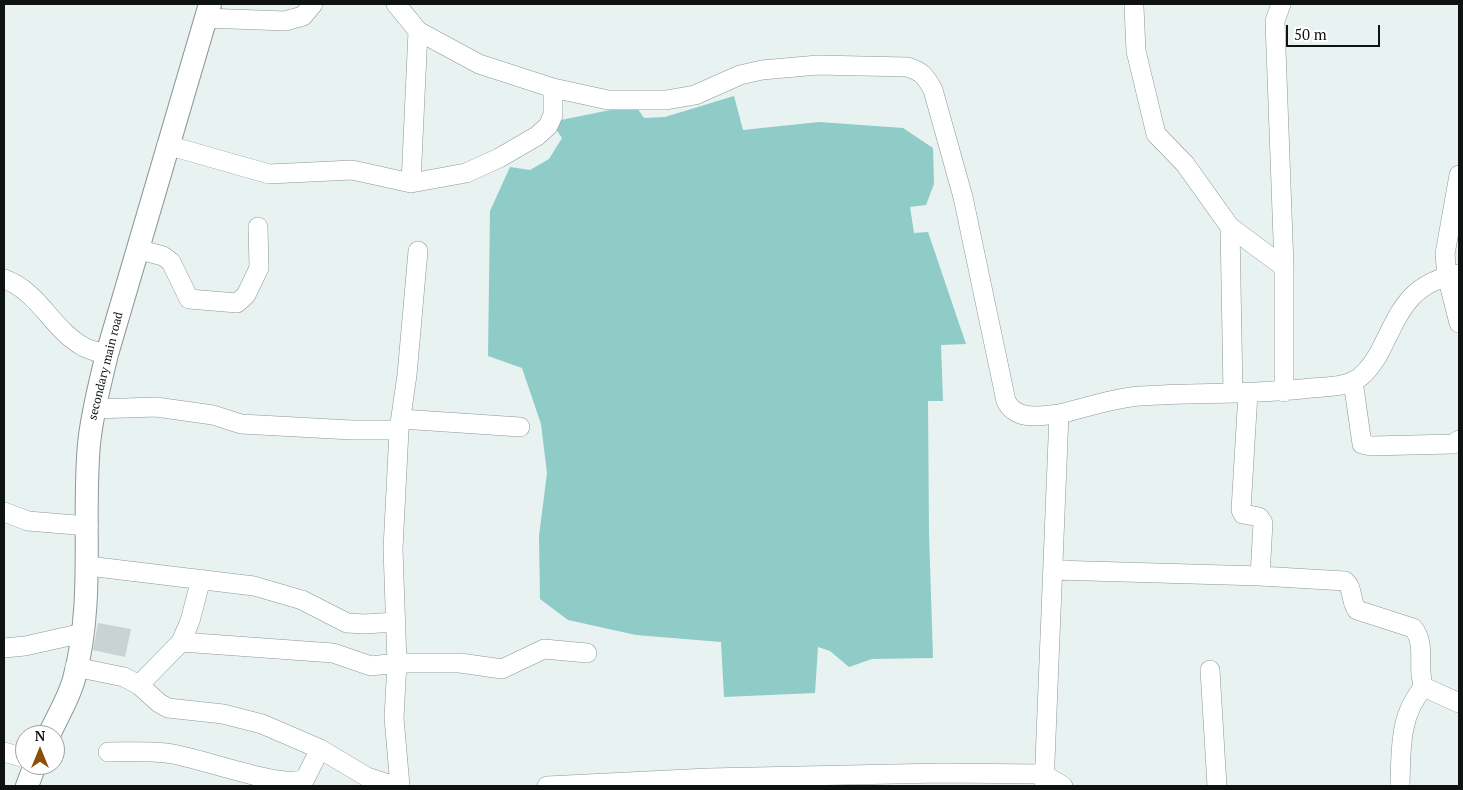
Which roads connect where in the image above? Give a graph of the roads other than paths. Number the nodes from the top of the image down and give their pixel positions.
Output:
1 (313, 4) edge
2 (396, 4) edge
3 (1281, 4) edge
4 (1134, 7) dead end
5 (208, 11) edge
6 (418, 31) junction
7 (553, 88) junction
8 (167, 145) junction
9 (1459, 175) edge
10 (411, 183) junction
11 (258, 227) dead end
12 (1230, 228) junction
13 (137, 249) junction
14 (418, 252) dead end
15 (1284, 267) junction
16 (1453, 275) edge
17 (4, 279) edge
18 (1459, 323) edge
19 (107, 354) junction
20 (1353, 381) junction
21 (1284, 392) junction
22 (1240, 393) junction
23 (94, 409) junction
24 (1059, 414) junction
25 (400, 424) junction
26 (520, 427) dead end
27 (1459, 440) edge
28 (4, 512) edge
29 (88, 526) junction
30 (88, 566) junction
31 (1054, 570) junction
32 (1260, 576) junction
33 (201, 579) junction
34 (395, 622) junction
35 (84, 633) junction
36 (181, 642) junction
37 (4, 648) edge
38 (587, 653) dead end
39 (397, 663) junction
40 (75, 666) junction
41 (1210, 670) dead end
42 (139, 685) junction
43 (1424, 687) junction
44 (1459, 703) edge
45 (54, 725) edge
46 (320, 749) junction
47 (108, 752) dead end
48 (941, 780) edge
49 (1002, 780) edge
50 (1044, 780) edge
51 (394, 786) edge
52 (400, 786) edge
53 (547, 786) edge
54 (1063, 786) edge
55 (1217, 786) edge
56 (1400, 786) edge

1 - 5 street
2 - 6 street
3 - 15 street
4 - 12 street
5 - 8 main road, secondary main road
6 - 7 street
6 - 10 street
7 - 10 street
7 - 24 street
8 - 10 street
8 - 13 main road, secondary main road
9 - 16 street
11 - 13 street
12 - 15 street
12 - 22 street
13 - 19 main road, secondary main road
14 - 25 street
15 - 21 street
16 - 18 street
16 - 20 street
17 - 19 street
19 - 23 main road, secondary main road
20 - 21 street
20 - 27 street
21 - 22 street
22 - 24 street
22 - 32 street
23 - 25 street
23 - 29 main road, secondary main road
24 - 31 street
25 - 26 street
25 - 34 street
28 - 29 street
29 - 30 main road, secondary main road
30 - 33 street
30 - 35 main road, secondary main road
31 - 32 street
31 - 50 street
32 - 43 street
33 - 34 street
33 - 36 street
34 - 39 street
35 - 37 street
35 - 40 main road, secondary main road
36 - 39 street
36 - 42 street
38 - 39 street
39 - 52 street
40 - 42 street
40 - 45 main road, secondary main road
41 - 55 street
42 - 46 street
43 - 44 street
43 - 56 street
46 - 47 street
46 - 51 street
48 - 49 street
48 - 53 street
49 - 50 street
50 - 54 street

